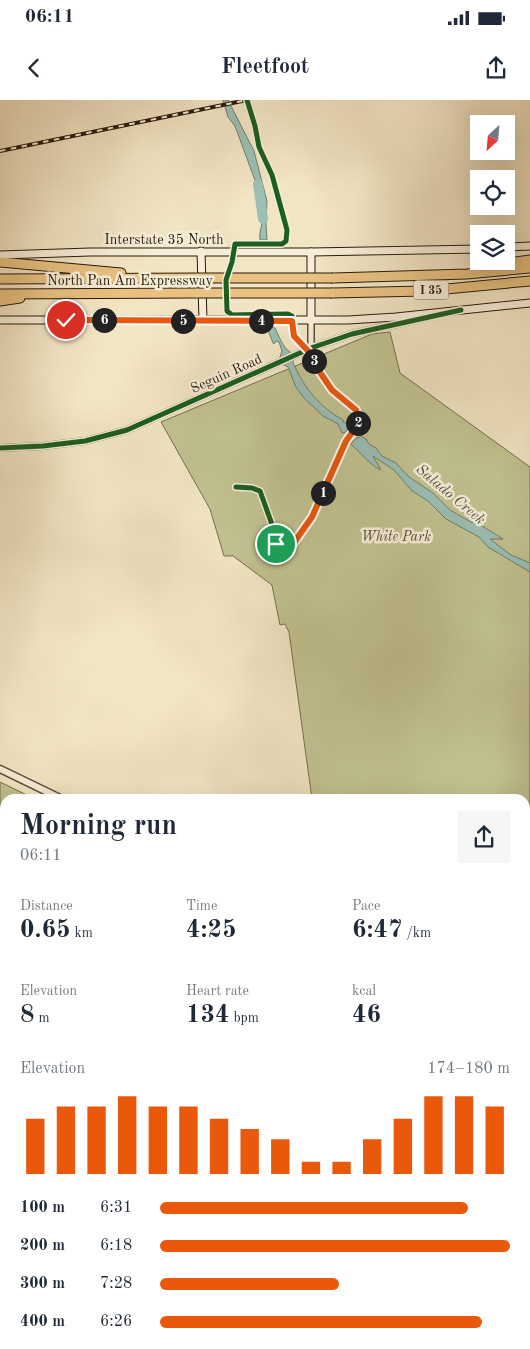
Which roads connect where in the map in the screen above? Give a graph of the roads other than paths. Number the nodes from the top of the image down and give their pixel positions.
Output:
1 (530, 246) edge
2 (515, 247) edge
3 (470, 249) edge
4 (201, 251) junction
5 (311, 252) junction
6 (0, 255) edge
7 (530, 260) edge
8 (0, 262) edge
9 (530, 268) edge
10 (425, 276) junction
11 (169, 278) junction
12 (0, 279) edge
13 (530, 281) edge
14 (0, 294) edge
15 (47, 294) junction
16 (0, 301) edge
17 (530, 303) edge
18 (461, 310) junction
19 (0, 320) edge
20 (203, 320) junction
21 (311, 321) junction
22 (311, 348) junction
23 (0, 448) edge
24 (0, 769) edge
25 (52, 794) edge

1 - 2 main road
3 - 5 main road, Interstate 35 North
4 - 5 main road, Interstate 35 North
4 - 6 main road, Interstate 35 North
4 - 20 main road
5 - 21 main road
7 - 10 highway
8 - 11 highway
9 - 10 highway, North Pan Am Expressway / I 35
10 - 11 highway, North Pan Am Expressway / I 35, bridge
11 - 12 highway, North Pan Am Expressway / I 35
13 - 15 highway, North Pan Am Expressway / I 35, bridge
14 - 15 highway, North Pan Am Expressway / I 35
15 - 16 highway
17 - 18 main road
18 - 21 main road
18 - 22 street, Seguin Road
19 - 20 main road
20 - 21 main road
21 - 22 street
22 - 23 street, Seguin Road
24 - 25 street

